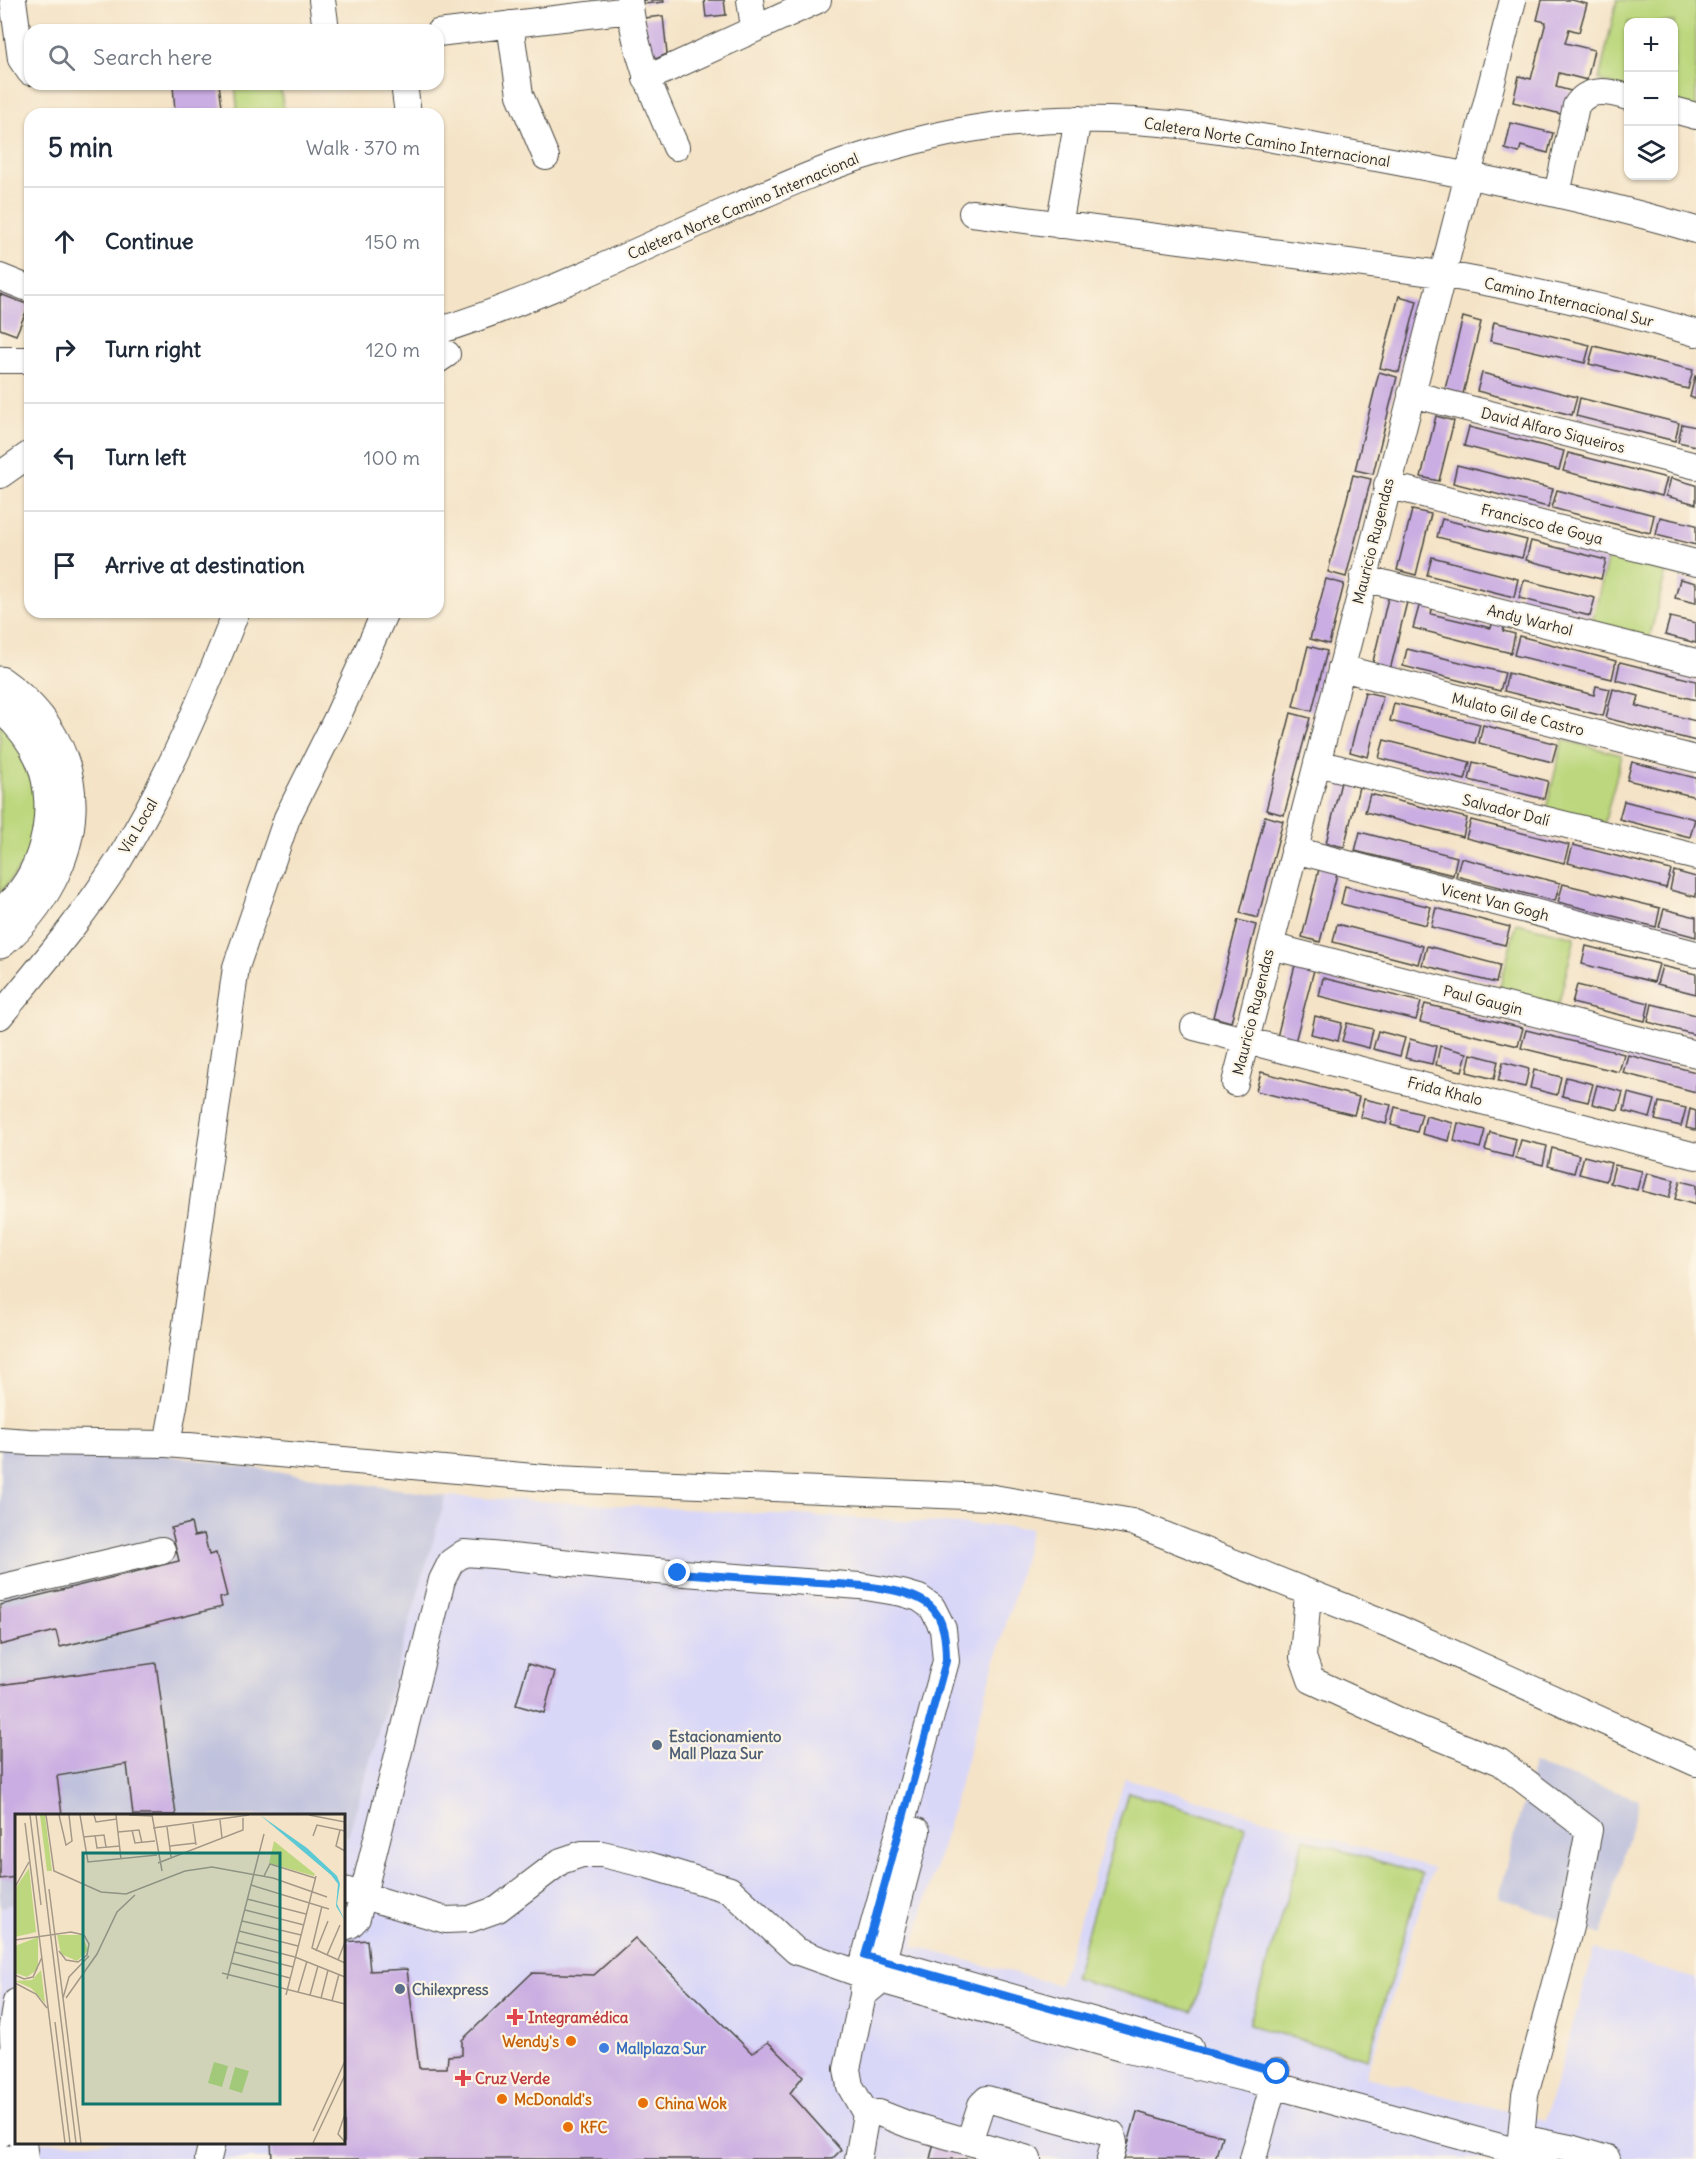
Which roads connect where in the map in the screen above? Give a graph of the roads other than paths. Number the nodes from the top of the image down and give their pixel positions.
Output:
1 (13, 0) edge
2 (322, 0) edge
3 (750, 0) edge
4 (818, 0) edge
5 (1513, 0) edge
6 (629, 5) edge
7 (325, 24) edge
8 (510, 24) junction
9 (754, 28) junction
10 (444, 32) edge
11 (24, 63) edge
12 (646, 80) junction
13 (405, 90) edge
14 (1624, 96) edge
15 (407, 108) edge
16 (1678, 111) edge
17 (1696, 116) edge
18 (1078, 119) junction
19 (676, 147) dead end
20 (546, 157) dead end
21 (1467, 175) junction
22 (1557, 194) junction
23 (972, 213) dead end
24 (1059, 225) junction
25 (1696, 230) edge
26 (1441, 274) junction
27 (0, 277) edge
28 (24, 287) edge
29 (1696, 333) edge
30 (444, 346) edge
31 (0, 360) edge
32 (24, 360) edge
33 (1411, 394) junction
34 (24, 458) edge
35 (1696, 466) edge
36 (0, 475) edge
37 (1387, 485) junction
38 (1696, 563) edge
39 (1363, 578) junction
40 (235, 618) edge
41 (382, 618) edge
42 (1696, 662) edge
43 (1341, 668) junction
44 (0, 683) edge
45 (0, 705) edge
46 (1696, 759) edge
47 (1317, 763) junction
48 (1294, 850) junction
49 (1696, 857) edge
50 (0, 915) edge
51 (0, 942) edge
52 (1270, 946) junction
53 (1696, 954) edge
54 (0, 1016) edge
55 (1194, 1027) dead end
56 (1246, 1040) junction
57 (1696, 1054) edge
58 (1235, 1083) dead end
59 (1696, 1156) edge
60 (0, 1440) edge
61 (167, 1444) junction
62 (162, 1550) dead end
63 (0, 1588) edge
64 (1308, 1593) junction
65 (1696, 1763) edge
66 (351, 1891) edge
67 (345, 1927) edge
68 (871, 1973) junction
69 (15, 2008) edge
70 (15, 2065) edge
71 (1275, 2079) junction
72 (866, 2114) junction
73 (0, 2134) edge
74 (1521, 2138) junction
75 (969, 2142) junction
76 (23, 2144) edge
77 (212, 2144) edge
78 (1586, 2156) edge
79 (0, 2158) edge
80 (11, 2159) edge
81 (25, 2159) edge
82 (208, 2159) edge
83 (858, 2159) edge
84 (1028, 2159) edge
85 (1110, 2159) edge
86 (1253, 2159) edge
87 (1544, 2159) edge

1 - 11 street
2 - 7 street
3 - 9 street
4 - 9 street
5 - 21 street, Mauricio Rugendas
6 - 8 street
6 - 12 street
8 - 10 street
8 - 20 street
9 - 12 street
12 - 19 street
13 - 15 street
14 - 22 street
16 - 17 street
18 - 21 street, Caletera Norte Camino Internacional
18 - 24 street
18 - 30 street, Caletera Norte Camino Internacional
21 - 22 street, Caletera Norte Camino Internacional
21 - 26 street, Mauricio Rugendas
22 - 25 street, Caletera Norte Camino Internacional
23 - 24 street, Camino Internacional Sur
24 - 26 street, Camino Internacional Sur
26 - 29 street, Camino Internacional Sur
26 - 33 street, Mauricio Rugendas
27 - 28 street
31 - 32 street
33 - 35 street, David Alfaro Siqueiros
33 - 37 street, Mauricio Rugendas
34 - 36 street
37 - 38 street, Francisco de Goya
37 - 39 street, Mauricio Rugendas
39 - 42 street, Andy Warhol
39 - 43 street, Mauricio Rugendas
40 - 54 street, Vía Local
41 - 61 street
43 - 46 street, Mulato Gil de Castro
43 - 47 street, Mauricio Rugendas
44 - 51 main road
45 - 50 main road
47 - 48 street, Mauricio Rugendas
47 - 49 street, Salvador Dalí
48 - 52 street, Mauricio Rugendas
48 - 53 street, Vicent Van Gogh
52 - 56 street, Mauricio Rugendas
52 - 57 street, Paul Gaugin
55 - 56 street, Frida Khalo
56 - 58 street, Mauricio Rugendas
56 - 59 street, Frida Khalo
60 - 61 street
61 - 64 street
62 - 63 street
64 - 65 street
64 - 74 street
66 - 67 street
66 - 68 street
66 - 68 street
68 - 71 street
68 - 72 street
69 - 70 street
70 - 73 street
71 - 74 street
71 - 86 street
71 - 87 street
72 - 75 street
72 - 83 street
74 - 78 street
75 - 84 street
75 - 85 street
76 - 81 street
77 - 82 street
79 - 80 street

